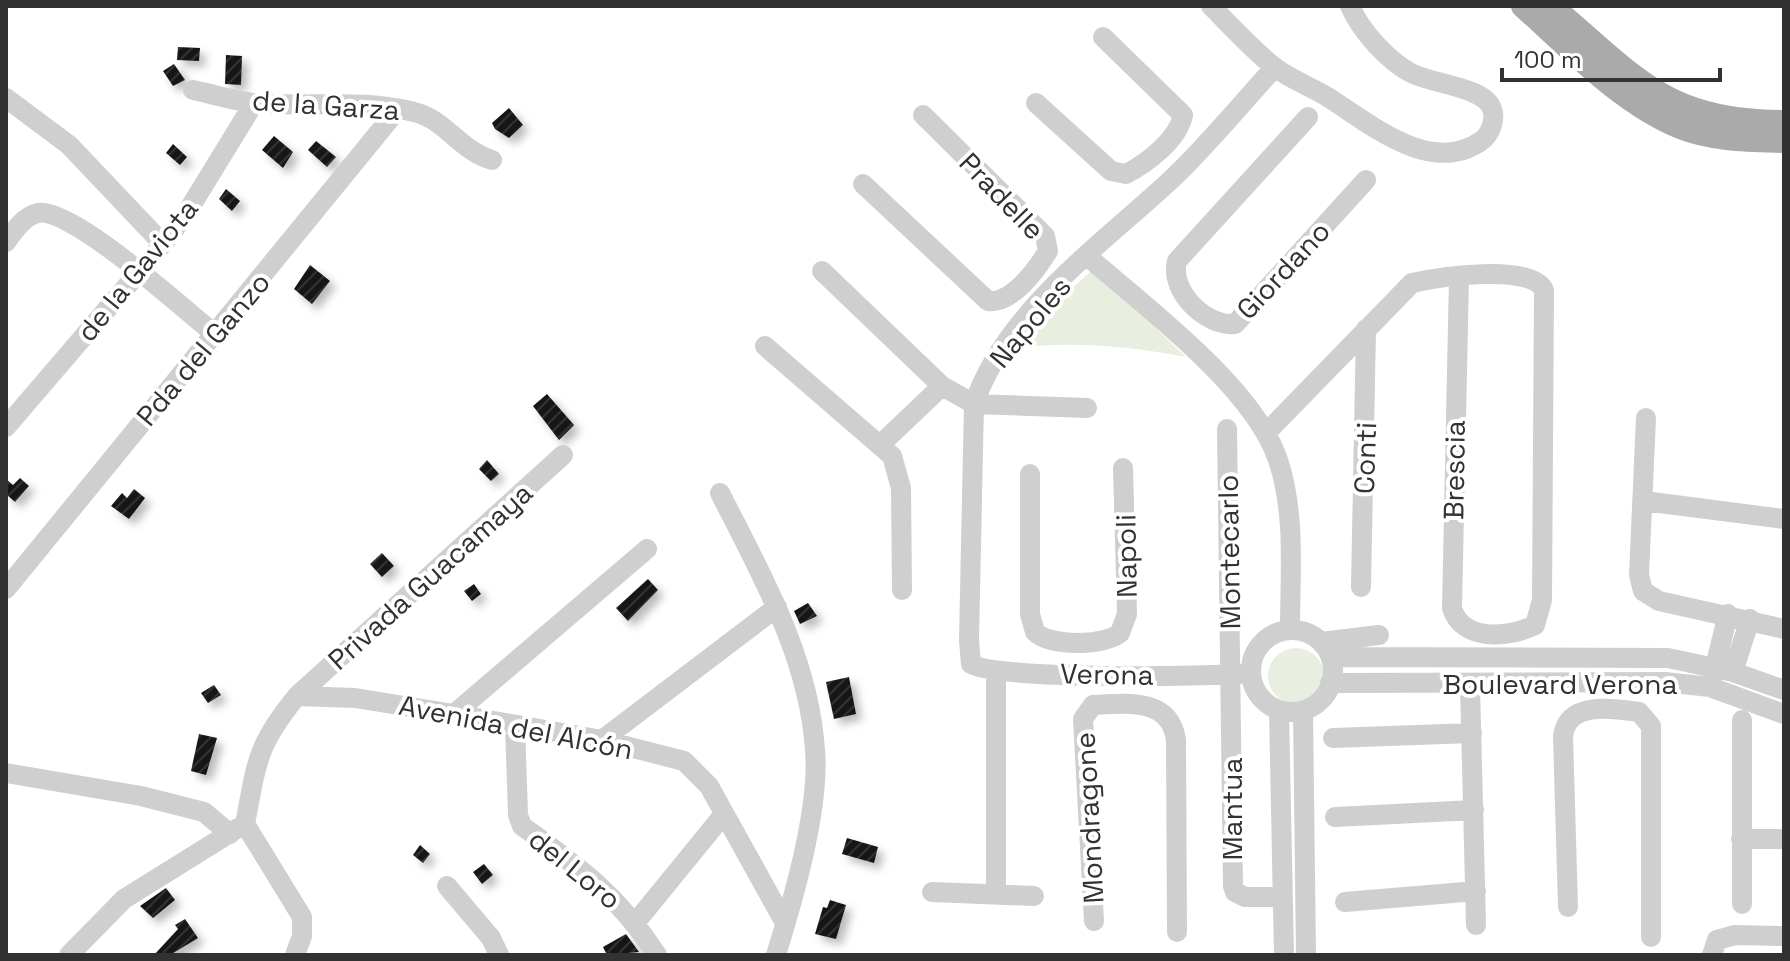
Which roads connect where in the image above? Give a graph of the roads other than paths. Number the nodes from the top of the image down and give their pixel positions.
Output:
1 (1211, 6) edge
2 (1350, 6) edge
3 (1523, 6) edge
4 (1551, 6) edge
5 (1103, 37) dead end
6 (1275, 67) junction
7 (193, 90) dead end
8 (6, 98) edge
9 (254, 103) junction
10 (1036, 103) dead end
11 (398, 109) junction
12 (923, 115) dead end
13 (1308, 117) dead end
14 (1784, 122) edge
15 (1700, 124) junction
16 (1784, 141) edge
17 (1157, 153) junction
18 (492, 160) dead end
19 (1178, 172) junction
20 (1366, 180) dead end
21 (863, 184) dead end
22 (6, 242) edge
23 (163, 244) junction
24 (1088, 257) junction
25 (822, 271) dead end
26 (139, 272) junction
27 (1459, 277) junction
28 (1025, 282) junction
29 (1041, 299) junction
30 (1192, 303) junction
31 (1171, 329) junction
32 (1366, 329) junction
33 (216, 335) junction
34 (765, 346) dead end
35 (942, 386) junction
36 (974, 404) junction
37 (1087, 408) dead end
38 (1646, 418) dead end
39 (6, 427) edge
40 (1227, 429) dead end
41 (1266, 433) junction
42 (881, 444) junction
43 (563, 455) dead end
44 (1123, 468) dead end
45 (1030, 474) dead end
46 (720, 493) dead end
47 (1644, 501) junction
48 (1784, 519) edge
49 (647, 549) dead end
50 (1361, 587) dead end
51 (6, 589) edge
52 (902, 590) dead end
53 (777, 607) junction
54 (1728, 614) junction
55 (1750, 619) junction
56 (1784, 629) edge
57 (1290, 630) junction
58 (1495, 634) junction
59 (1379, 635) dead end
60 (1080, 641) junction
61 (1326, 650) junction
62 (969, 657) joint
63 (1497, 659) junction
64 (996, 671) junction
65 (1080, 674) junction
66 (1126, 674) junction
67 (1241, 674) junction
68 (1719, 675) junction
69 (1604, 682) junction
70 (1330, 683) junction
71 (1470, 685) junction
72 (1784, 690) edge
73 (297, 696) junction
74 (1126, 706) junction
75 (1607, 710) junction
76 (1279, 711) junction
77 (1303, 711) junction
78 (454, 714) junction
79 (1784, 714) edge
80 (1742, 720) dead end
81 (515, 725) junction
82 (1472, 733) junction
83 (1333, 738) dead end
84 (602, 740) junction
85 (6, 773) edge
86 (1474, 810) junction
87 (724, 814) junction
88 (1335, 817) dead end
89 (238, 829) junction
90 (1741, 839) junction
91 (1784, 839) edge
92 (447, 886) dead end
93 (1476, 891) junction
94 (932, 892) dead end
95 (996, 893) junction
96 (1034, 896) dead end
97 (1283, 897) junction
98 (1345, 902) dead end
99 (1742, 904) dead end
100 (1568, 907) dead end
101 (1094, 921) dead end
102 (636, 922) junction
103 (785, 923) junction
104 (1476, 925) dead end
105 (1177, 932) dead end
106 (1651, 937) dead end
107 (1778, 942) edge
108 (1714, 948) edge
109 (775, 954) edge
110 (69, 955) edge
111 (295, 955) edge
112 (499, 955) edge
113 (657, 955) edge
114 (1284, 955) edge
115 (1306, 955) edge

1 - 6 street
2 - 6 street
3 - 15 main road
4 - 15 main road
5 - 17 street
6 - 19 street, Napoles
7 - 9 street, de la Garza
8 - 23 street
9 - 11 street, de la Garza
9 - 23 street, de la Gaviota
10 - 17 street
11 - 18 street, de la Garza
11 - 33 street, Pda del Ganzo
12 - 28 street, Pradelle
13 - 30 street, Giordano
14 - 15 main road
15 - 16 main road
17 - 19 street
19 - 24 street, Napoles
20 - 30 street, Giordano
21 - 28 street
22 - 26 street
23 - 26 street, de la Gaviota
24 - 29 street, Napoles
24 - 31 street
25 - 35 street
26 - 33 street
26 - 39 street, de la Gaviota
27 - 32 street
27 - 58 street, Brescia
27 - 58 street
28 - 29 street
29 - 36 street, Napoles
30 - 31 street, Giordano
31 - 41 street
32 - 41 street
32 - 50 street, Conti
33 - 51 street, Pda del Ganzo
34 - 42 street
35 - 36 street
35 - 42 street
36 - 37 street
36 - 62 street, Napoles
38 - 47 street
40 - 67 street, Montecarlo
41 - 57 street
42 - 52 street
43 - 73 street, Privada Guacamaya
44 - 60 street, Napoli
45 - 60 street, Napoli
46 - 53 street
47 - 48 street
47 - 54 street
49 - 78 street
53 - 84 street
53 - 103 street
54 - 55 street
54 - 68 street
55 - 56 street
55 - 68 street
57 - 61 street
57 - 67 street
58 - 63 street
59 - 61 street
60 - 65 street
61 - 63 street, Boulevard Verona
61 - 70 street
62 - 64 street, Verona
63 - 68 street, Boulevard Verona
64 - 65 street, Verona
64 - 95 street
65 - 66 street, Verona
66 - 67 street, Verona
66 - 74 street
67 - 76 street
67 - 97 street, Mantua
68 - 69 street, Boulevard Verona
68 - 72 street, Boulevard Verona
68 - 79 street, Boulevard Verona
69 - 71 street, Boulevard Verona
69 - 75 street
70 - 71 street, Boulevard Verona
70 - 77 street
71 - 82 street
73 - 78 street, Avenida del Alcón
73 - 89 street
74 - 101 street, Mondragone
74 - 105 street
75 - 100 street
75 - 106 street
76 - 77 street
76 - 97 street
77 - 115 street
78 - 81 street, Avenida del Alcón
80 - 90 street
81 - 84 street, Avenida del Alcón
81 - 102 street, del Loro
82 - 83 street
82 - 86 street
84 - 87 street, Avenida del Alcón
85 - 89 street
86 - 88 street
86 - 93 street
87 - 102 street
87 - 103 street, Avenida del Alcón
89 - 110 street
89 - 111 street
90 - 91 street
90 - 99 street
92 - 112 street
93 - 98 street
93 - 104 street
94 - 95 street
95 - 96 street
97 - 114 street
102 - 113 street, del Loro
103 - 109 street
107 - 108 street

